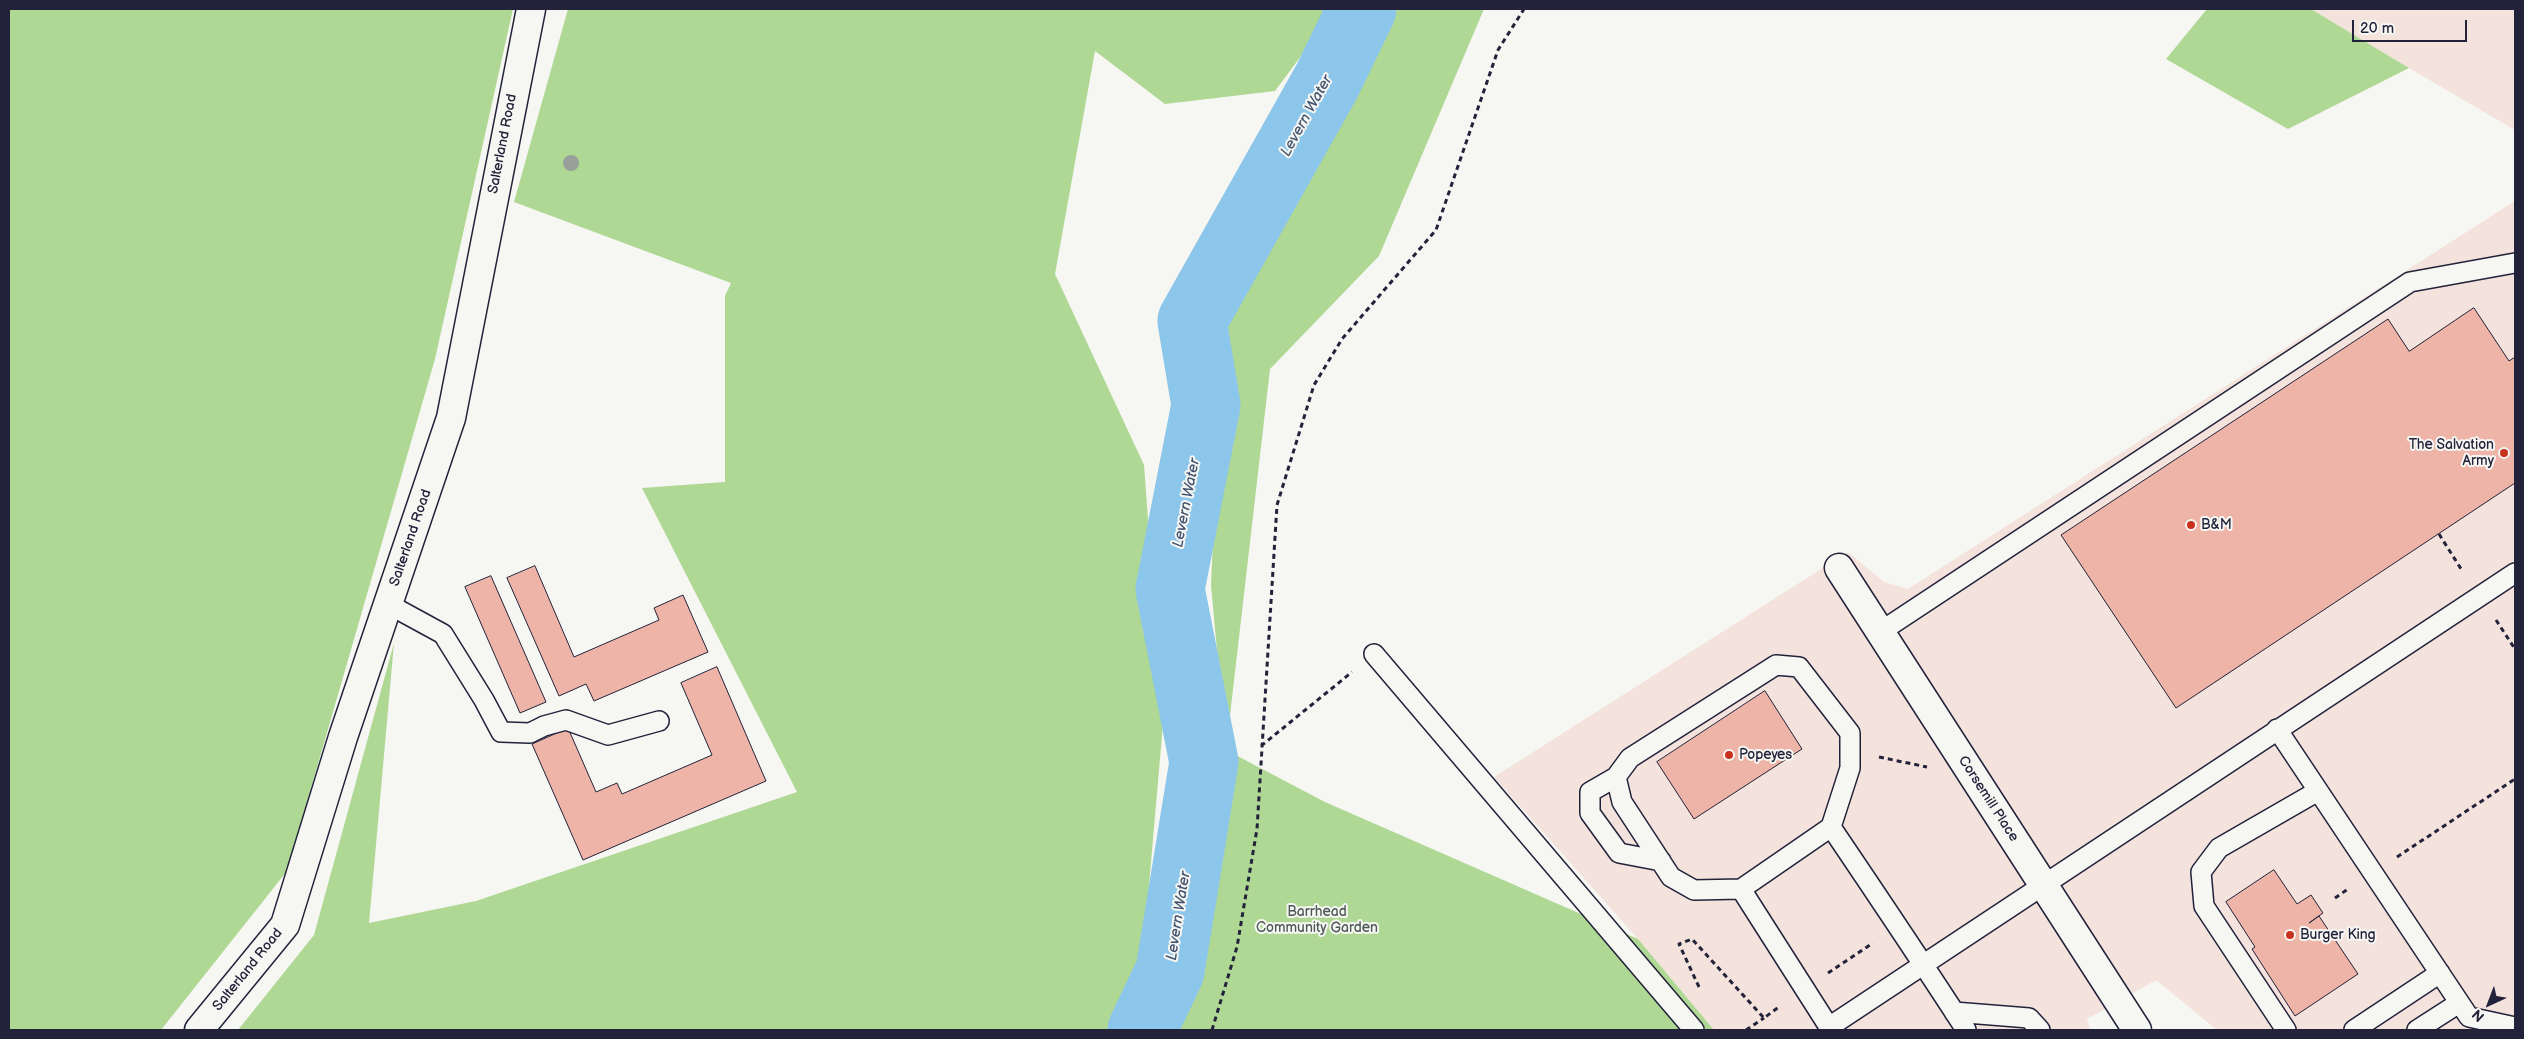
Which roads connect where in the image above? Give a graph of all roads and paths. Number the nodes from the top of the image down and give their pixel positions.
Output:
1 (531, 9) edge
2 (1524, 9) edge
3 (2515, 263) edge
4 (1839, 568) dead end
5 (2515, 573) edge
6 (388, 604) junction
7 (1880, 632) junction
8 (1374, 654) joint
9 (659, 721) dead end
10 (2276, 729) junction
11 (1261, 746) junction
12 (1850, 751) junction
13 (1935, 769) dead end
14 (1616, 777) junction
15 (2515, 779) edge
16 (2318, 791) junction
17 (1831, 828) junction
18 (1661, 861) junction
19 (2373, 873) junction
20 (2044, 886) junction
21 (1741, 890) junction
22 (2335, 898) dead end
23 (1923, 965) junction
24 (2440, 973) junction
25 (2459, 1003) junction
26 (1954, 1012) junction
27 (1764, 1018) dead end
28 (2515, 1027) edge
29 (1830, 1029) edge
30 (199, 1030) edge
31 (1212, 1030) edge
32 (1694, 1030) edge
33 (1746, 1030) edge
34 (1966, 1030) edge
35 (2040, 1030) edge
36 (2137, 1030) edge
37 (2286, 1030) edge
38 (2354, 1030) edge
39 (2416, 1030) edge

1 - 6 street, Salterland Road
2 - 11 path
3 - 7 lane
4 - 7 street, Corsemill Place
5 - 10 lane
6 - 9 lane
6 - 30 street, Salterland Road
7 - 20 street, Corsemill Place
8 - 11 path
8 - 32 lane
10 - 16 lane
10 - 20 lane
11 - 31 path
12 - 13 path
12 - 14 lane
12 - 17 lane
14 - 18 lane
14 - 18 lane
15 - 19 path
16 - 19 lane
16 - 37 lane
17 - 21 lane
17 - 23 lane
18 - 21 lane
19 - 22 path
19 - 24 lane
20 - 23 lane
20 - 36 street, Corsemill Place
21 - 29 lane
23 - 26 lane
23 - 29 lane
24 - 25 lane
24 - 38 lane
25 - 28 lane
25 - 39 lane
26 - 34 lane
26 - 35 lane
27 - 33 path

